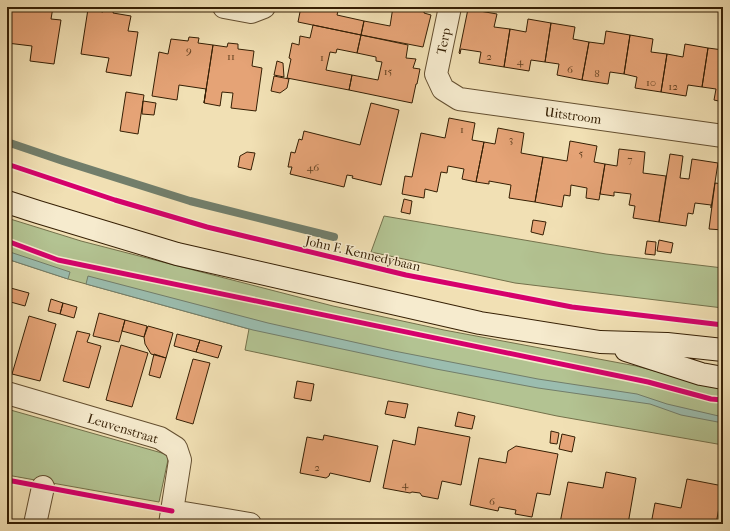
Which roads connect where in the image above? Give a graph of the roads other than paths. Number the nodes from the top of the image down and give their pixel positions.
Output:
1 (224, 7) edge
2 (264, 7) edge
3 (450, 7) edge
4 (436, 74) joint
5 (723, 136) edge
6 (7, 202) edge
7 (600, 342) junction
8 (723, 350) edge
9 (723, 378) edge
10 (7, 393) edge
11 (43, 487) dead end
12 (171, 517) edge
13 (35, 524) edge
14 (250, 524) edge

1 - 2 main road
3 - 4 main road, Terp
4 - 5 main road, Uitstroom
6 - 7 main road
7 - 8 main road
7 - 9 main road
10 - 12 main road, Leuvenstraat
11 - 13 main road
12 - 14 main road

